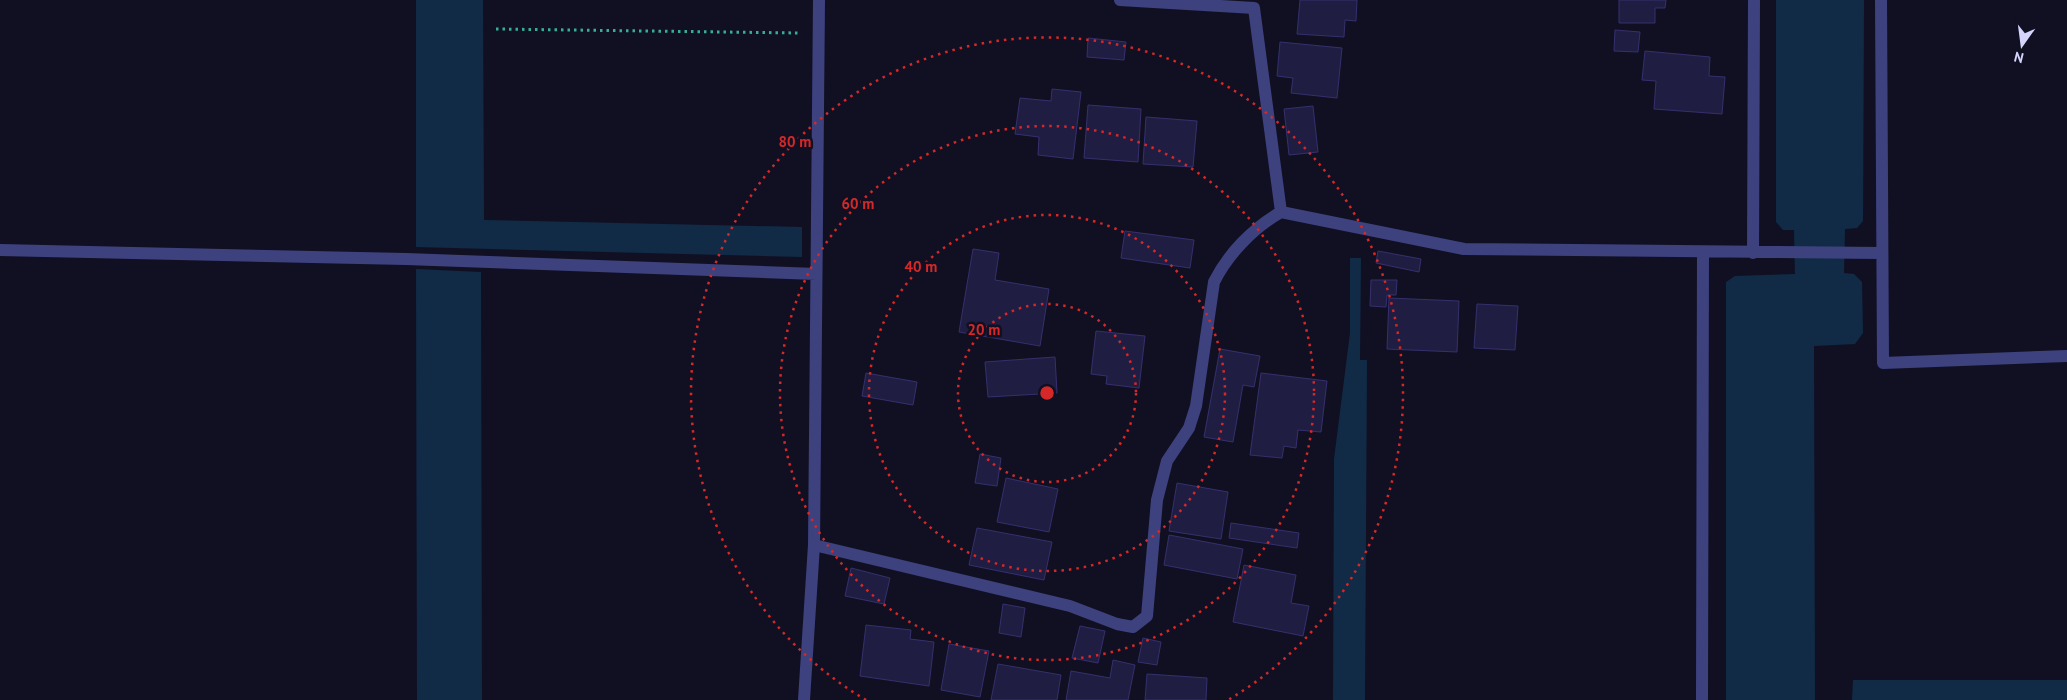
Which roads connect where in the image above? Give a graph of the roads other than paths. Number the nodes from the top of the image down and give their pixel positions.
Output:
1 (819, 0) edge
2 (1120, 0) edge
3 (1754, 0) edge
4 (1881, 0) edge
5 (1281, 212) junction
6 (0, 250) edge
7 (1882, 252) junction
8 (1703, 253) junction
9 (1753, 253) junction
10 (816, 274) junction
11 (2067, 356) edge
12 (814, 545) junction
13 (804, 700) edge
14 (1702, 700) edge

1 - 10 street
2 - 5 street
3 - 9 street
4 - 7 street
5 - 8 street
5 - 12 street
6 - 10 street
7 - 9 street
7 - 11 street
8 - 9 street
8 - 14 street
10 - 12 street
12 - 13 street

